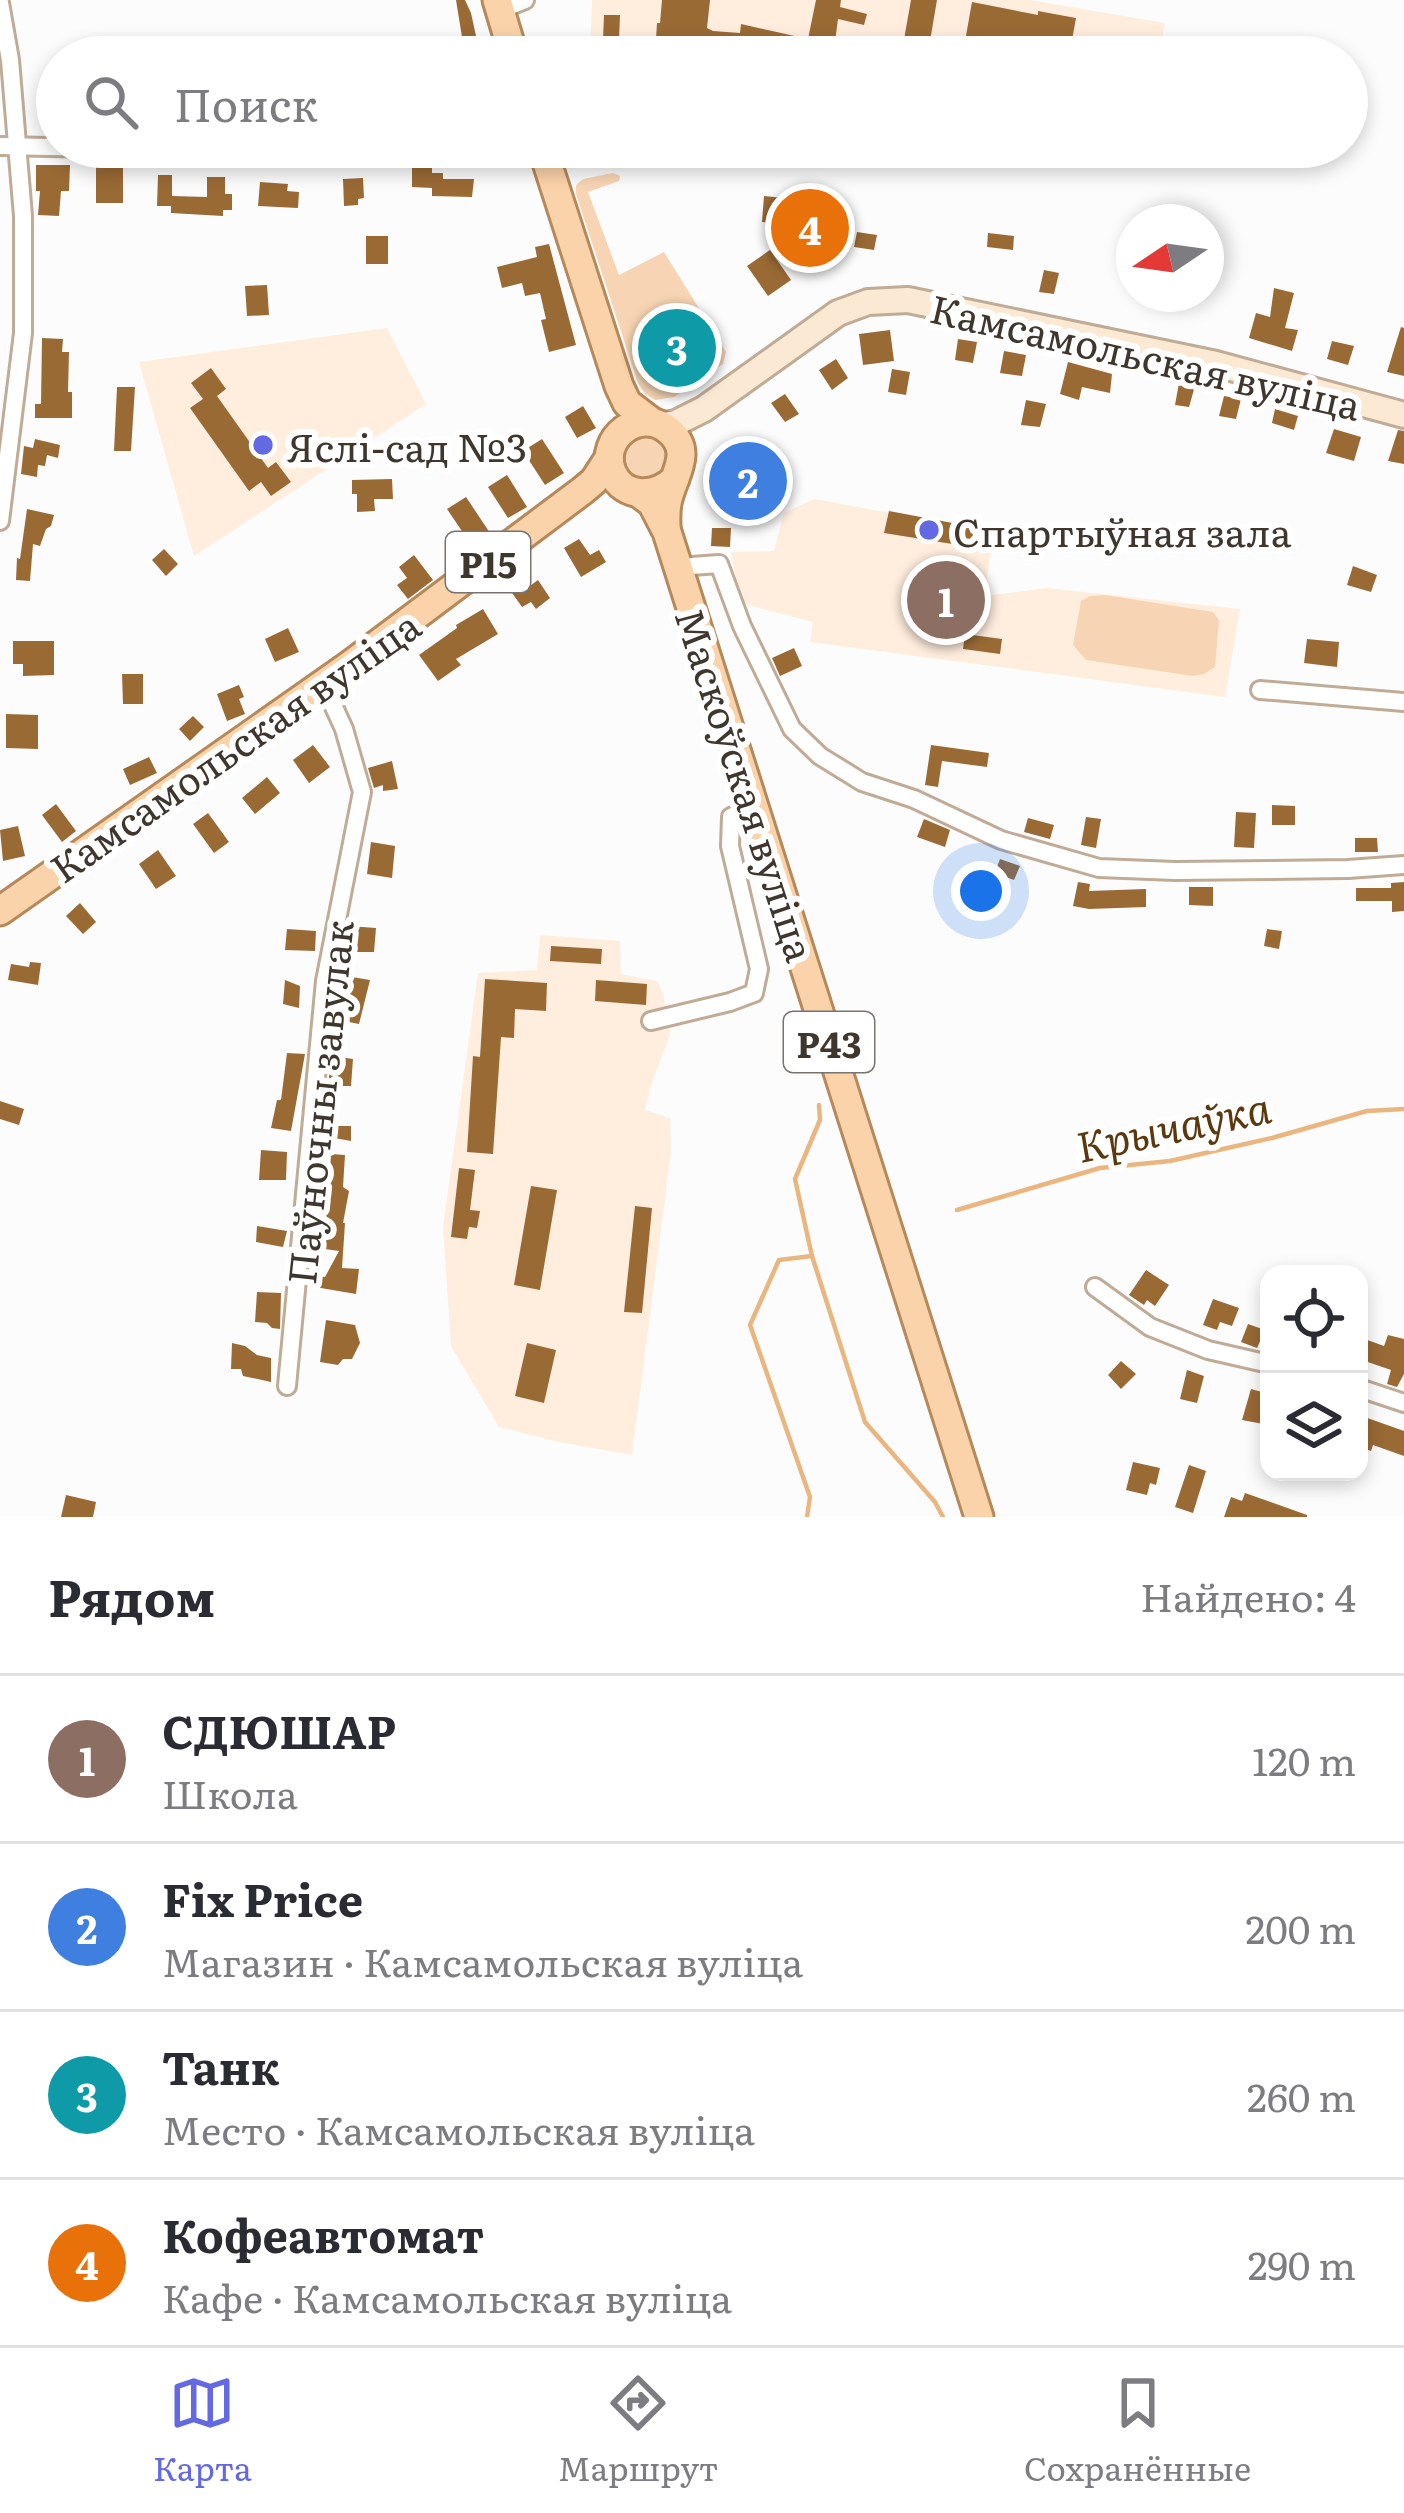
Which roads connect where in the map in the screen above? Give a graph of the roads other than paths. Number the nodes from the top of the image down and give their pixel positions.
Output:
1 (0, 3) edge
2 (507, 3) edge
3 (511, 36) edge
4 (9, 146) edge
5 (549, 168) edge
6 (619, 386) junction
7 (704, 409) junction
8 (1404, 415) edge
9 (657, 423) junction
10 (611, 449) junction
11 (678, 467) junction
12 (582, 491) junction
13 (634, 492) junction
14 (0, 521) edge
15 (667, 532) junction
16 (678, 566) junction
17 (323, 683) junction
18 (1260, 690) dead end
19 (1404, 702) edge
20 (754, 806) junction
21 (1404, 865) edge
22 (1, 907) edge
23 (651, 1021) dead end
24 (1095, 1287) dead end
25 (1260, 1362) edge
26 (287, 1386) dead end
27 (1368, 1391) edge
28 (1404, 1403) edge
29 (979, 1517) edge

1 - 4 street
2 - 3 main road
4 - 14 street
5 - 6 main road
6 - 9 main road
6 - 10 main road
7 - 8 main road, Камсамольская вуліца
7 - 9 main road, Камсамольская вуліца
7 - 11 main road, Камсамольская вуліца
9 - 10 main road
9 - 11 main road
10 - 12 main road, Камсамольская вуліца / Р15
10 - 13 main road, Р43
11 - 13 main road
11 - 15 main road, Маскоўская вуліца / Р43
12 - 13 main road
12 - 17 main road, Камсамольская вуліца / Р15
13 - 15 main road, Маскоўская вуліца / Р43
15 - 16 main road, Маскоўская вуліца / Р43
16 - 20 main road, Маскоўская вуліца / Р43
16 - 21 street
17 - 22 main road, Камсамольская вуліца / Р15
17 - 26 street, Паўночны завулак
18 - 19 street
20 - 23 street
20 - 29 main road, Маскоўская вуліца / Р43
24 - 25 street
27 - 28 street

